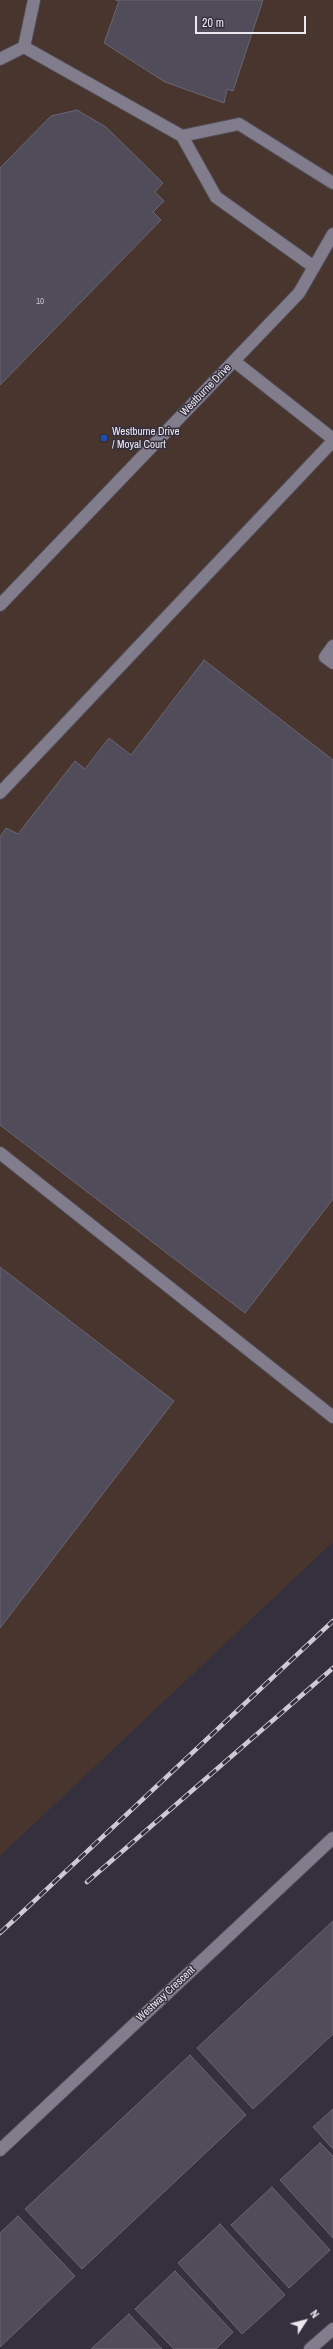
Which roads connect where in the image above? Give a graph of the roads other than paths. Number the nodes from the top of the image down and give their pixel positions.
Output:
1 (34, 0) edge
2 (24, 47) junction
3 (0, 59) edge
4 (182, 136) junction
5 (333, 183) edge
6 (333, 234) edge
7 (314, 266) junction
8 (234, 361) junction
9 (333, 440) edge
10 (0, 606) edge
11 (333, 646) edge
12 (333, 664) edge
13 (0, 793) edge
14 (0, 1153) edge
15 (333, 1417) edge
16 (333, 1838) edge
17 (0, 2150) edge
18 (333, 2329) edge
19 (310, 2349) edge

1 - 2 street
2 - 3 street
2 - 4 street
4 - 5 street
4 - 7 street
6 - 7 street, Westburne Drive
7 - 8 street, Westburne Drive
8 - 9 street
8 - 10 street, Westburne Drive
9 - 13 street
11 - 12 street
14 - 15 street
16 - 17 street, Westway Crescent
18 - 19 street

